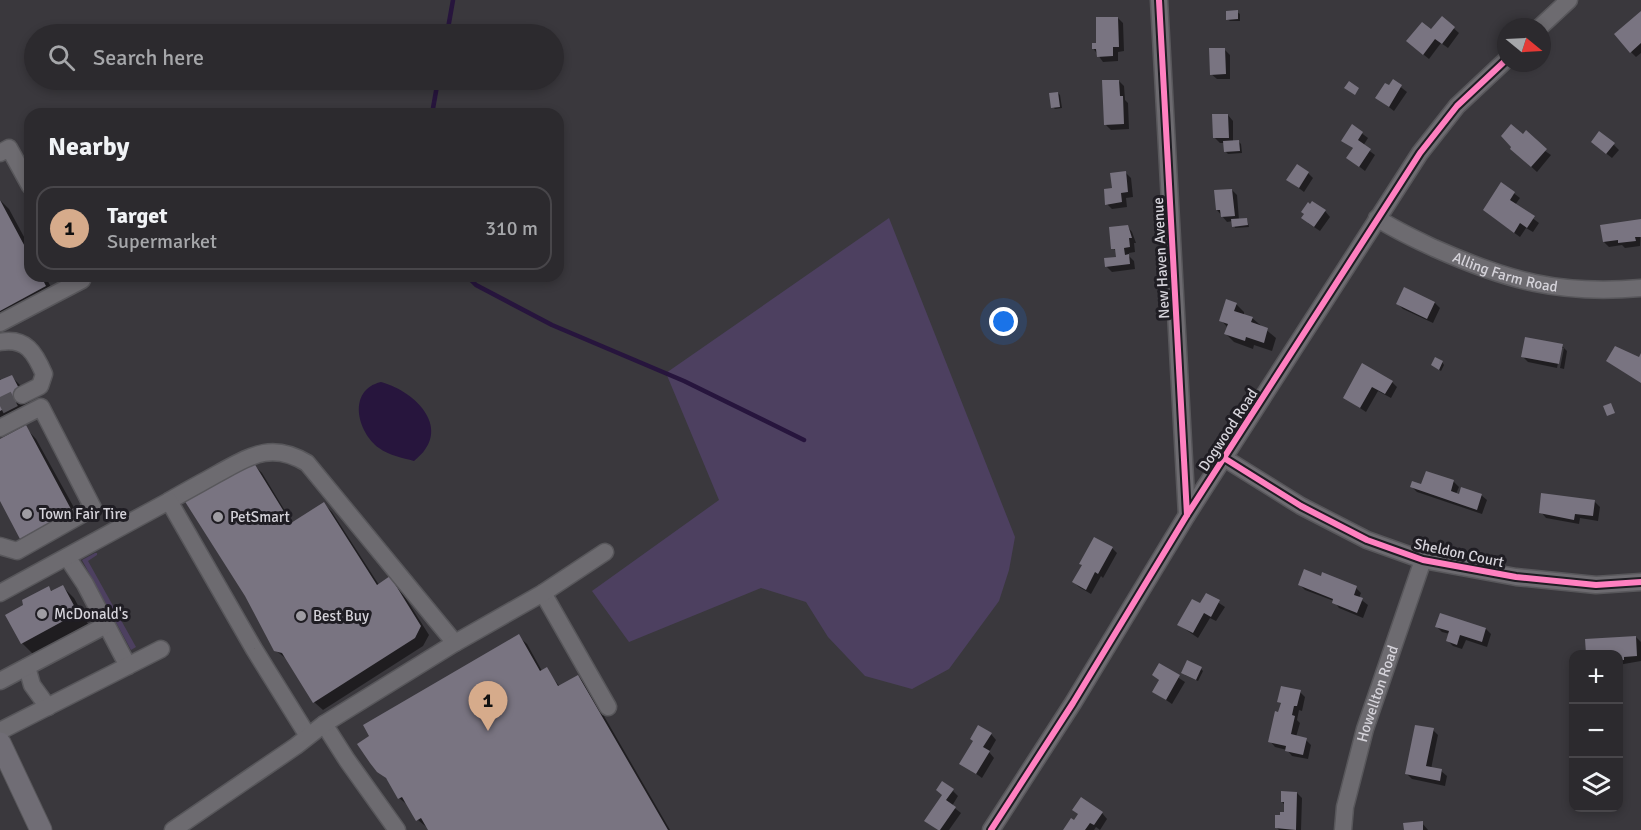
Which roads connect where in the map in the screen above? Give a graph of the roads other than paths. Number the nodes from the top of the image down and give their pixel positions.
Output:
1 (1159, 0) edge
2 (1569, 0) edge
3 (1550, 18) edge
4 (1497, 68) edge
5 (0, 153) edge
6 (24, 175) edge
7 (1377, 218) junction
8 (78, 282) edge
9 (1641, 288) edge
10 (0, 323) edge
11 (0, 342) edge
12 (22, 395) tunnel mouth
13 (0, 428) edge
14 (1224, 458) junction
15 (169, 501) junction
16 (1187, 515) junction
17 (0, 546) edge
18 (605, 552) dead end
19 (67, 557) junction
20 (1423, 560) junction
21 (1641, 582) edge
22 (543, 592) junction
23 (0, 593) edge
24 (106, 625) junction
25 (455, 643) junction
26 (161, 649) dead end
27 (128, 666) junction
28 (27, 667) junction
29 (0, 681) edge
30 (48, 707) junction
31 (608, 707) dead end
32 (324, 724) junction
33 (0, 731) edge
34 (308, 736) junction
35 (0, 743) edge
36 (40, 830) edge
37 (172, 830) edge
38 (397, 830) edge
39 (991, 830) edge
40 (1343, 830) edge

1 - 16 street, New Haven Avenue
2 - 3 street
4 - 7 street, Dogwood Road
5 - 6 street
7 - 9 street, Alling Farm Road
7 - 14 street, Dogwood Road
8 - 10 street
11 - 12 street
13 - 17 street
14 - 16 street, Dogwood Road
14 - 20 street, Sheldon Court
15 - 19 street
15 - 25 street
15 - 34 street
16 - 39 street, Dogwood Road
18 - 22 street
19 - 23 street
19 - 24 street
20 - 21 street, Sheldon Court
20 - 40 street, Howellton Road
22 - 25 street
22 - 31 street
24 - 27 street
24 - 28 street
25 - 32 street
26 - 27 street
27 - 30 street
28 - 29 street
28 - 30 street
30 - 33 street
32 - 34 street
32 - 38 street
34 - 37 street
35 - 36 main road

